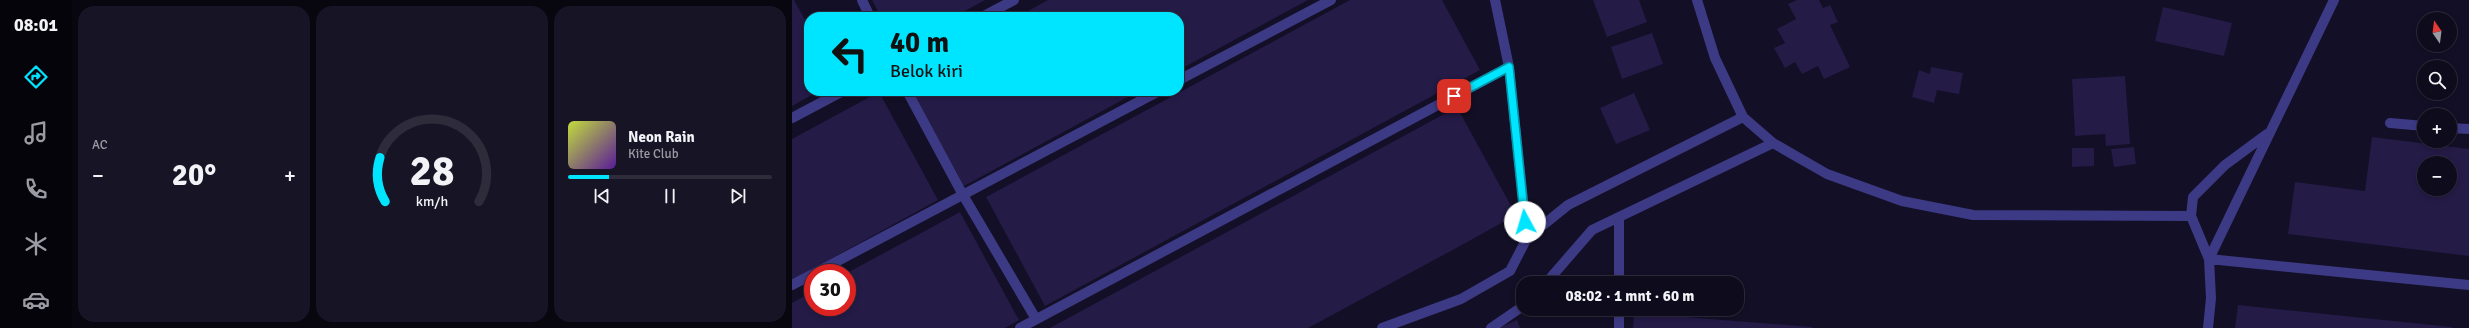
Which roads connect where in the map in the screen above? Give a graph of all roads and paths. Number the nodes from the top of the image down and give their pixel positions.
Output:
1 (862, 0) edge
2 (1014, 0) edge
3 (1331, 0) edge
4 (1495, 0) edge
5 (1697, 0) edge
6 (2334, 0) edge
7 (868, 12) edge
8 (991, 12) edge
9 (1509, 67) junction
10 (1184, 77) edge
11 (834, 96) edge
12 (910, 96) edge
13 (1150, 96) edge
14 (1743, 117) junction
15 (792, 118) edge
16 (2390, 123) dead end
17 (2417, 125) edge
18 (2457, 128) edge
19 (2469, 129) edge
20 (2268, 134) junction
21 (1773, 143) junction
22 (963, 195) junction
23 (2191, 216) junction
24 (1619, 218) junction
25 (1527, 238) junction
26 (2209, 259) junction
27 (833, 264) edge
28 (1552, 276) edge
29 (1619, 276) edge
30 (804, 279) edge
31 (2469, 285) edge
32 (792, 286) edge
33 (1516, 311) edge
34 (1619, 316) edge
35 (1036, 319) junction
36 (1020, 328) edge
37 (1382, 328) edge
38 (1491, 328) edge
39 (1619, 328) edge
40 (2208, 328) edge

1 - 7 street
2 - 8 street
3 - 10 street
4 - 9 street
5 - 14 street
6 - 20 street
9 - 25 street
9 - 35 street
11 - 15 street
12 - 22 street
13 - 22 street
14 - 21 street
14 - 25 street
16 - 17 street
18 - 19 street
20 - 23 street
20 - 26 street
21 - 23 street
21 - 24 street
22 - 27 street
22 - 35 street
23 - 26 street
24 - 28 street
24 - 29 street
25 - 37 street
26 - 31 street
26 - 40 street
30 - 32 street
33 - 38 street
34 - 39 street
35 - 36 street

